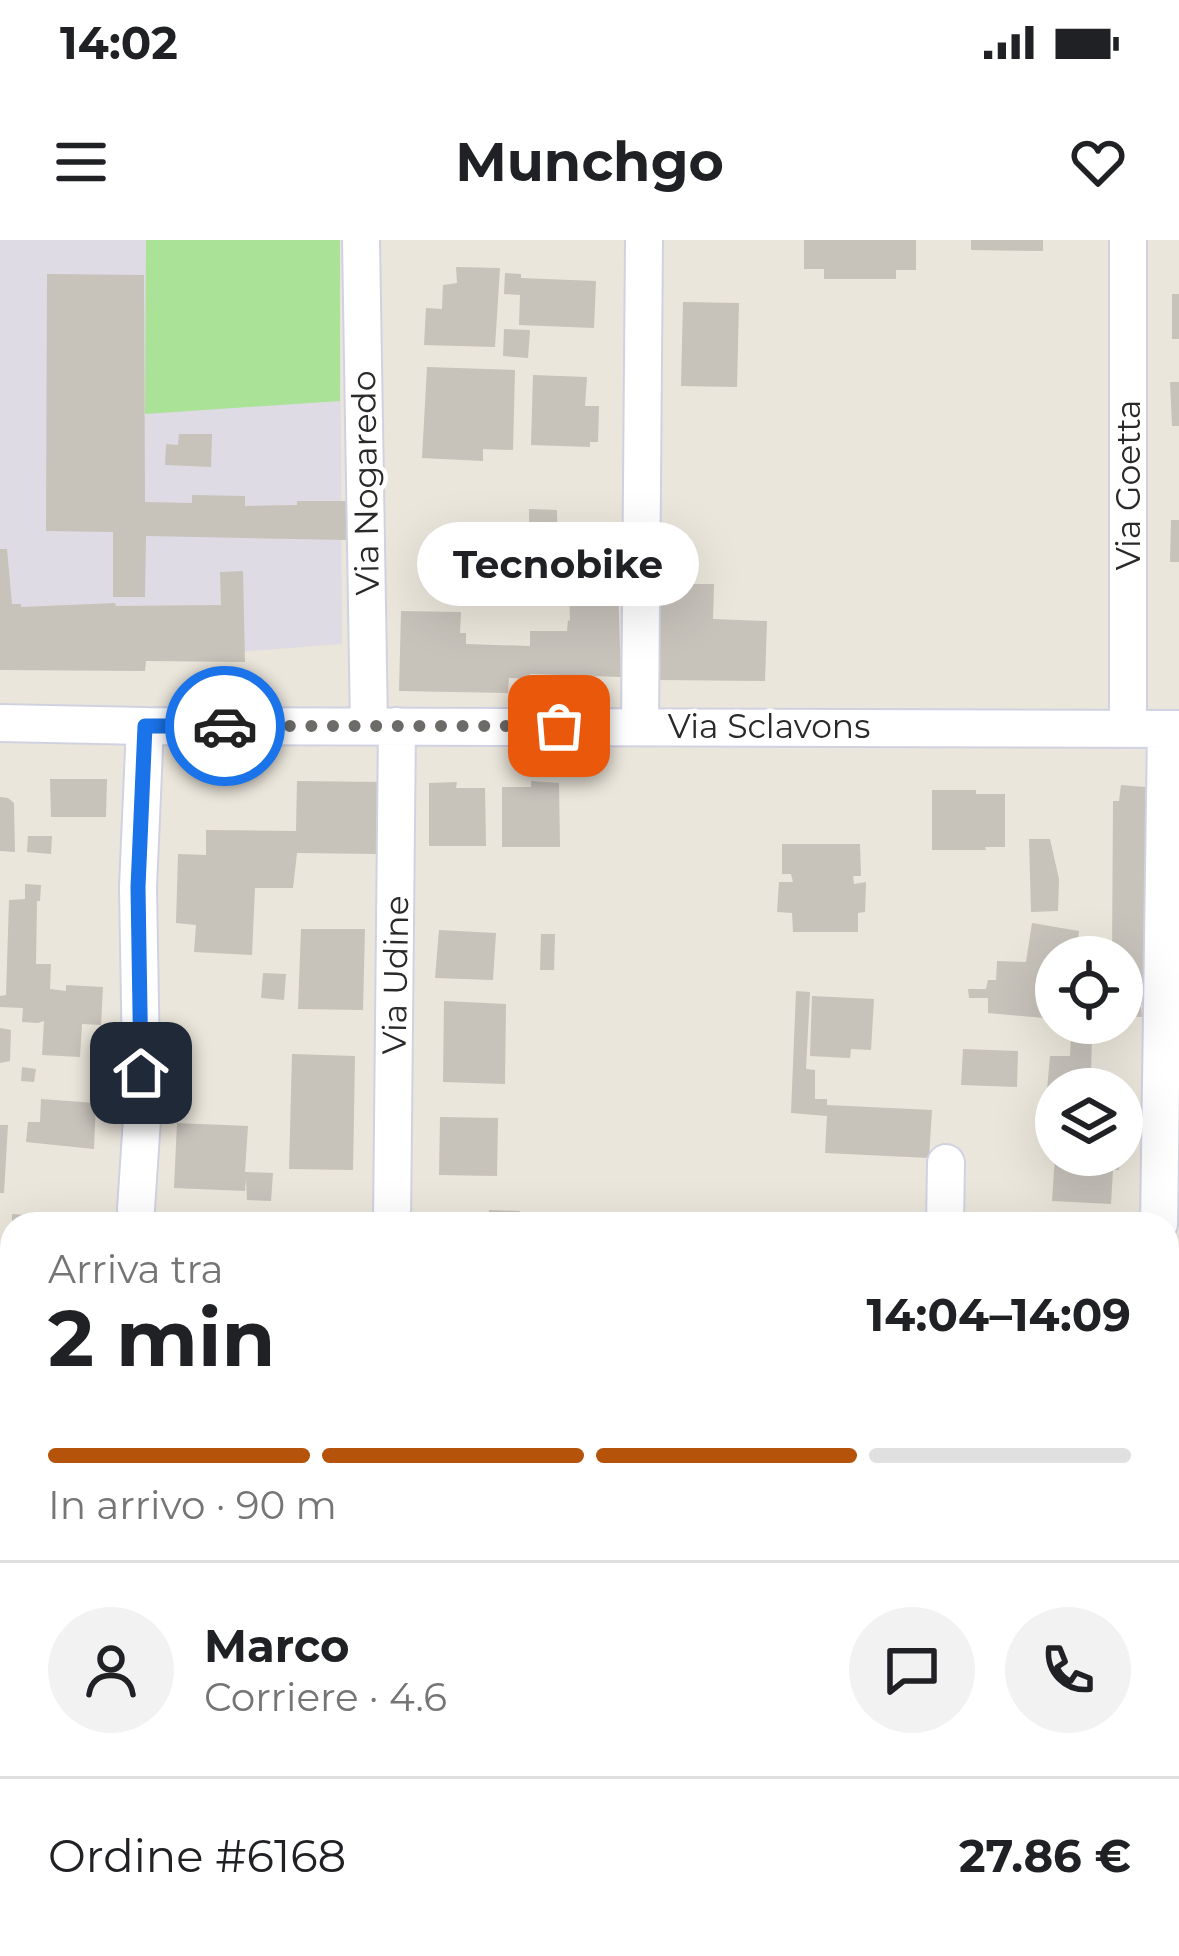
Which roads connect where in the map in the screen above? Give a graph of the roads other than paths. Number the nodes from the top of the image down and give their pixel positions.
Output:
1 (361, 240) edge
2 (644, 240) edge
3 (1128, 240) edge
4 (0, 723) edge
5 (145, 726) junction
6 (383, 726) junction
7 (640, 726) junction
8 (1129, 729) junction
9 (1172, 729) edge
10 (946, 1163) dead end
11 (136, 1212) edge
12 (392, 1212) edge
13 (945, 1212) edge
14 (1159, 1212) edge

1 - 6 street, Via Nogaredo
2 - 7 street
3 - 8 street, Via Goetta
4 - 5 street, Via Sclavons
5 - 6 street, Via Sclavons
5 - 11 street
6 - 7 street, Via Sclavons
6 - 12 street, Via Udine
7 - 8 street, Via Sclavons
8 - 9 street, Via Sclavons
9 - 14 street
10 - 13 street

